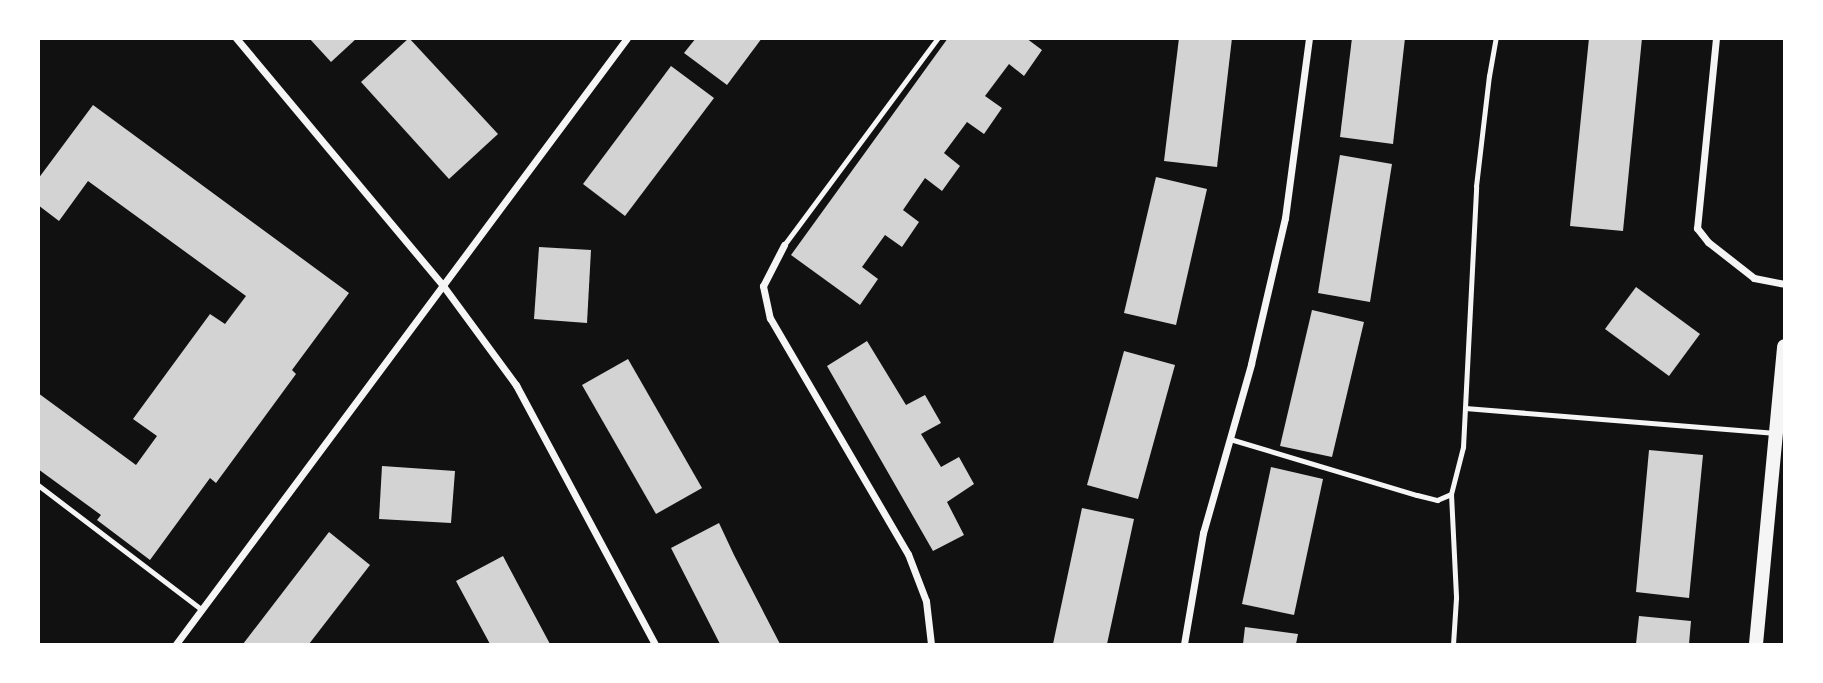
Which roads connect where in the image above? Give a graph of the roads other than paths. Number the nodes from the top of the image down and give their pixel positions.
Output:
1 (236, 38) edge
2 (627, 38) edge
3 (938, 38) edge
4 (1309, 38) edge
5 (1496, 38) edge
6 (1716, 38) edge
7 (784, 245) joint
8 (1784, 284) edge
9 (444, 287) junction
10 (1784, 346) edge
11 (1465, 408) junction
12 (1776, 433) junction
13 (1230, 439) junction
14 (38, 485) edge
15 (1451, 494) junction
16 (202, 610) junction
17 (176, 645) edge
18 (655, 645) edge
19 (931, 645) edge
20 (1184, 645) edge
21 (1453, 645) edge
22 (1756, 645) edge

1 - 9 street
2 - 9 street
3 - 7 lane
4 - 13 street
5 - 11 lane
6 - 8 street
7 - 19 street
9 - 16 street
9 - 18 street
10 - 12 main road
11 - 12 lane
11 - 15 lane
12 - 22 main road
13 - 15 lane
13 - 20 street
14 - 16 lane
15 - 21 lane
16 - 17 street

